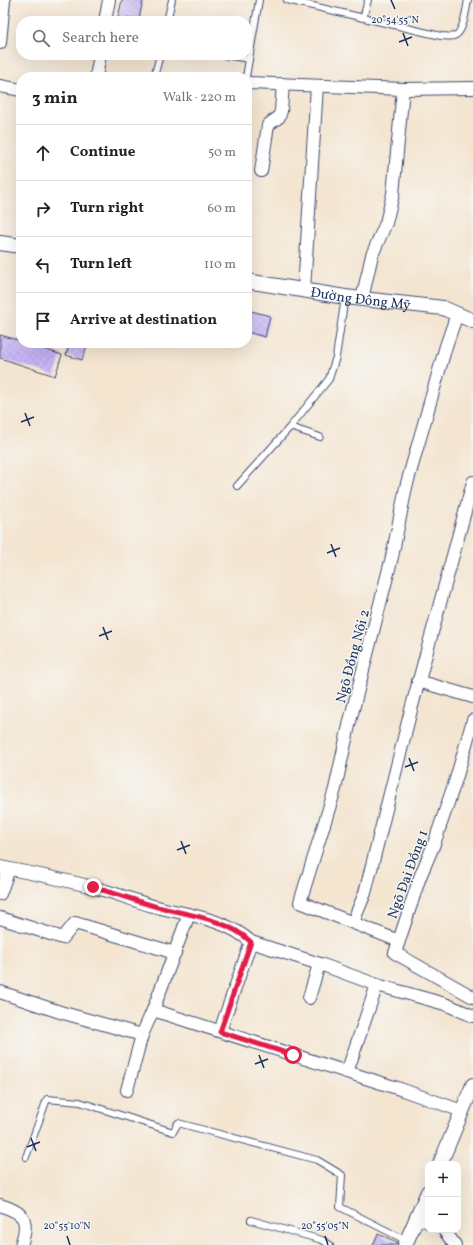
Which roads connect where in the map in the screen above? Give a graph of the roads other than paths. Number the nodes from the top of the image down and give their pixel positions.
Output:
1 (4, 0) edge
2 (109, 0) edge
3 (172, 0) edge
4 (259, 0) edge
5 (287, 0) edge
6 (368, 0) edge
7 (468, 0) edge
8 (106, 16) edge
9 (168, 16) edge
10 (363, 18) junction
11 (252, 41) edge
12 (0, 43) edge
13 (99, 60) edge
14 (159, 60) edge
15 (249, 60) edge
16 (97, 72) edge
17 (155, 72) edge
18 (247, 72) edge
19 (252, 83) edge
20 (283, 84) junction
21 (0, 86) edge
22 (317, 86) junction
23 (473, 88) edge
24 (16, 89) edge
25 (403, 89) junction
26 (261, 171) dead end
27 (0, 243) edge
28 (16, 245) edge
29 (252, 282) edge
30 (304, 290) junction
31 (345, 297) junction
32 (362, 299) junction
33 (468, 318) edge
34 (290, 426) junction
35 (320, 437) dead end
36 (473, 482) edge
37 (237, 486) dead end
38 (418, 681) junction
39 (473, 697) edge
40 (473, 720) edge
41 (4, 868) edge
42 (0, 894) edge
43 (189, 914) junction
44 (0, 918) edge
45 (353, 922) junction
46 (399, 941) junction
47 (251, 942) junction
48 (175, 953) junction
49 (319, 964) junction
50 (377, 985) junction
51 (0, 992) edge
52 (473, 997) edge
53 (309, 998) dead end
54 (153, 1010) junction
55 (473, 1016) edge
56 (220, 1032) junction
57 (142, 1035) junction
58 (347, 1072) junction
59 (473, 1086) edge
60 (127, 1090) dead end
61 (462, 1111) junction
62 (26, 1157) dead end
63 (441, 1161) edge
64 (427, 1197) edge
65 (0, 1205) edge
66 (423, 1219) edge
67 (251, 1220) dead end
68 (446, 1233) edge
69 (406, 1243) edge
70 (21, 1245) edge
71 (330, 1245) edge
72 (455, 1245) edge

1 - 12 street
2 - 8 street
3 - 9 lane
4 - 11 lane
5 - 10 lane
6 - 10 lane
7 - 10 lane
13 - 16 street
14 - 17 lane
15 - 18 lane
19 - 20 street
20 - 22 street
20 - 26 street
21 - 24 street
22 - 25 street
22 - 30 street
23 - 25 street
25 - 32 street
27 - 28 street
29 - 30 street, Đường Đông Mỹ
30 - 31 street, Đường Đông Mỹ
31 - 32 street, Đường Đông Mỹ
31 - 34 lane
32 - 33 street, Đường Đông Mỹ
33 - 45 street, Ngõ Đồng Nội 2
34 - 35 lane
34 - 37 lane
36 - 38 street
38 - 39 street
38 - 45 street
40 - 46 street, Ngõ Đại Đồng 1
41 - 42 street
41 - 43 street
43 - 47 street
43 - 48 street
44 - 48 street
45 - 46 street, Ngõ Đồng Nội 2
46 - 52 street, Ngõ Đại Đồng 1
47 - 49 street
47 - 56 street
48 - 54 street
49 - 50 street
49 - 53 street
50 - 55 street
50 - 58 street
51 - 57 street
54 - 56 street
54 - 57 street
56 - 58 street
57 - 60 street
58 - 61 street
59 - 61 street
61 - 63 street
62 - 69 lane
64 - 66 street
65 - 70 street
66 - 69 street
67 - 71 lane
68 - 72 street

